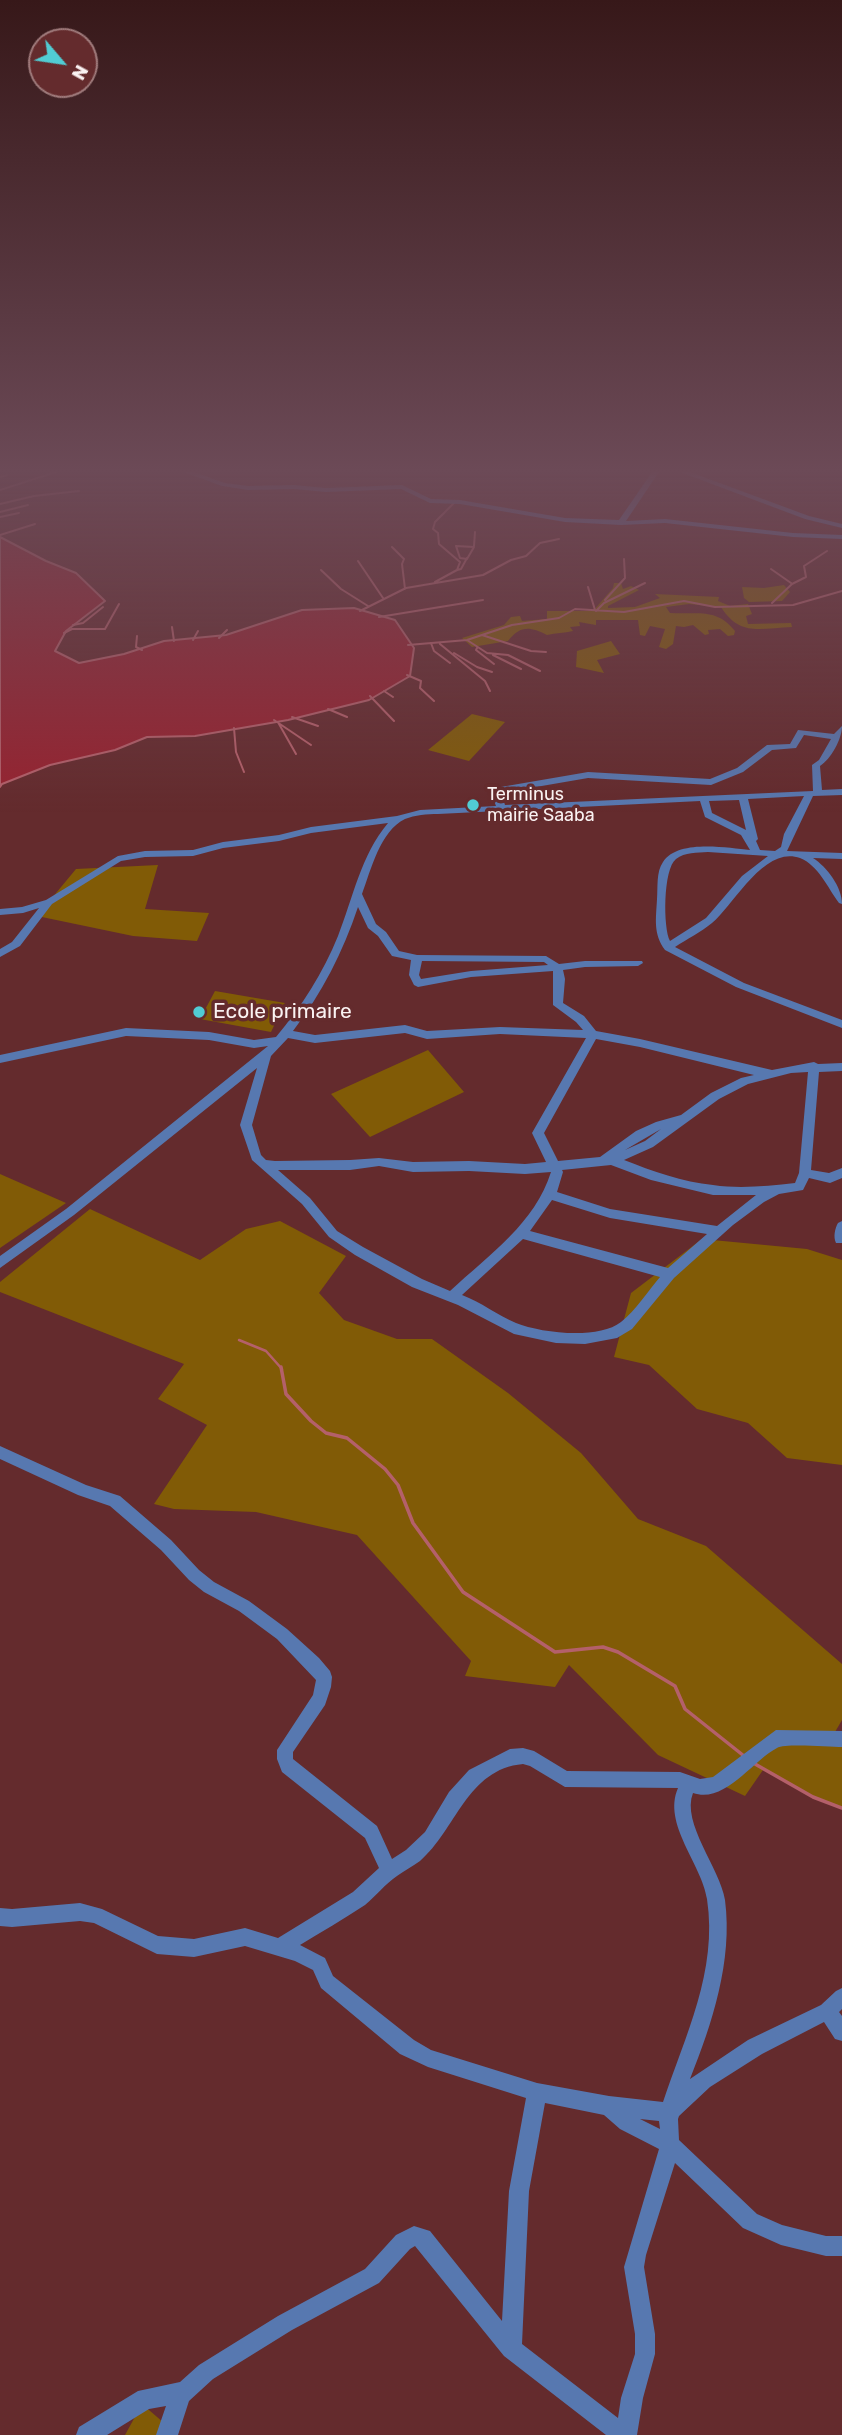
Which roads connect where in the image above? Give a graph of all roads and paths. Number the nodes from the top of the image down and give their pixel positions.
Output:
1 (839, 733) edge
2 (709, 782) junction
3 (842, 792) edge
4 (814, 794) junction
5 (743, 797) junction
6 (709, 798) junction
7 (502, 808) junction
8 (399, 819) junction
9 (753, 839) junction
10 (782, 851) junction
11 (756, 852) junction
12 (803, 856) junction
13 (842, 856) edge
14 (829, 884) junction
15 (842, 885) edge
16 (358, 897) junction
17 (842, 901) edge
18 (49, 902) junction
19 (0, 912) edge
20 (668, 947) junction
21 (0, 954) edge
22 (417, 958) junction
23 (638, 963) dead end
24 (557, 966) junction
25 (842, 1024) edge
26 (593, 1035) junction
27 (283, 1037) junction
28 (266, 1055) junction
29 (0, 1059) edge
30 (814, 1066) junction
31 (842, 1067) edge
32 (769, 1073) junction
33 (607, 1161) junction
34 (263, 1164) junction
35 (556, 1166) junction
36 (805, 1173) junction
37 (842, 1173) edge
38 (778, 1191) junction
39 (548, 1193) junction
40 (720, 1231) junction
41 (522, 1234) junction
42 (0, 1263) edge
43 (670, 1274) junction
44 (452, 1297) junction
45 (0, 1452) edge
46 (842, 1739) edge
47 (689, 1784) junction
48 (389, 1871) junction
49 (0, 1917) edge
50 (280, 1947) junction
51 (842, 1997) edge
52 (827, 2011) junction
53 (842, 2032) edge
54 (537, 2092) junction
55 (609, 2106) junction
56 (669, 2112) junction
57 (670, 2145) junction
58 (842, 2246) edge
59 (511, 2348) junction
60 (181, 2393) junction
61 (88, 2435) edge
62 (167, 2435) edge
63 (625, 2435) edge

1 - 2 street
1 - 4 street
2 - 6 street
2 - 7 street
3 - 4 street
4 - 5 street
4 - 10 street
5 - 6 street
5 - 9 street
6 - 7 street
6 - 9 street
7 - 8 street
8 - 16 street
8 - 18 street
9 - 11 street
10 - 11 street
10 - 12 street
10 - 20 street
11 - 20 street
12 - 13 street
12 - 14 street
14 - 15 street
14 - 17 street
16 - 22 street
16 - 27 street
18 - 19 street
18 - 21 street
20 - 25 street
22 - 24 street
22 - 24 street
23 - 24 street
24 - 26 street
26 - 27 street
26 - 32 street
26 - 35 street
27 - 28 street
27 - 29 street
28 - 34 street
28 - 42 street
30 - 31 street
30 - 32 street
30 - 36 street
32 - 33 street
33 - 35 street
33 - 38 street
34 - 35 street
34 - 44 street
35 - 39 street
36 - 37 street
36 - 38 street
38 - 40 street
39 - 40 street
39 - 41 street
40 - 43 street
41 - 43 street
41 - 44 street
43 - 44 street
45 - 48 street
46 - 47 street
47 - 48 street
47 - 56 street
48 - 50 street
49 - 50 street
50 - 54 street
51 - 52 street
52 - 53 street
52 - 56 street
54 - 55 street
54 - 59 street
55 - 56 street
55 - 57 street
56 - 57 street
57 - 58 street
57 - 63 street
59 - 60 street
59 - 63 street
60 - 61 street
60 - 62 street

